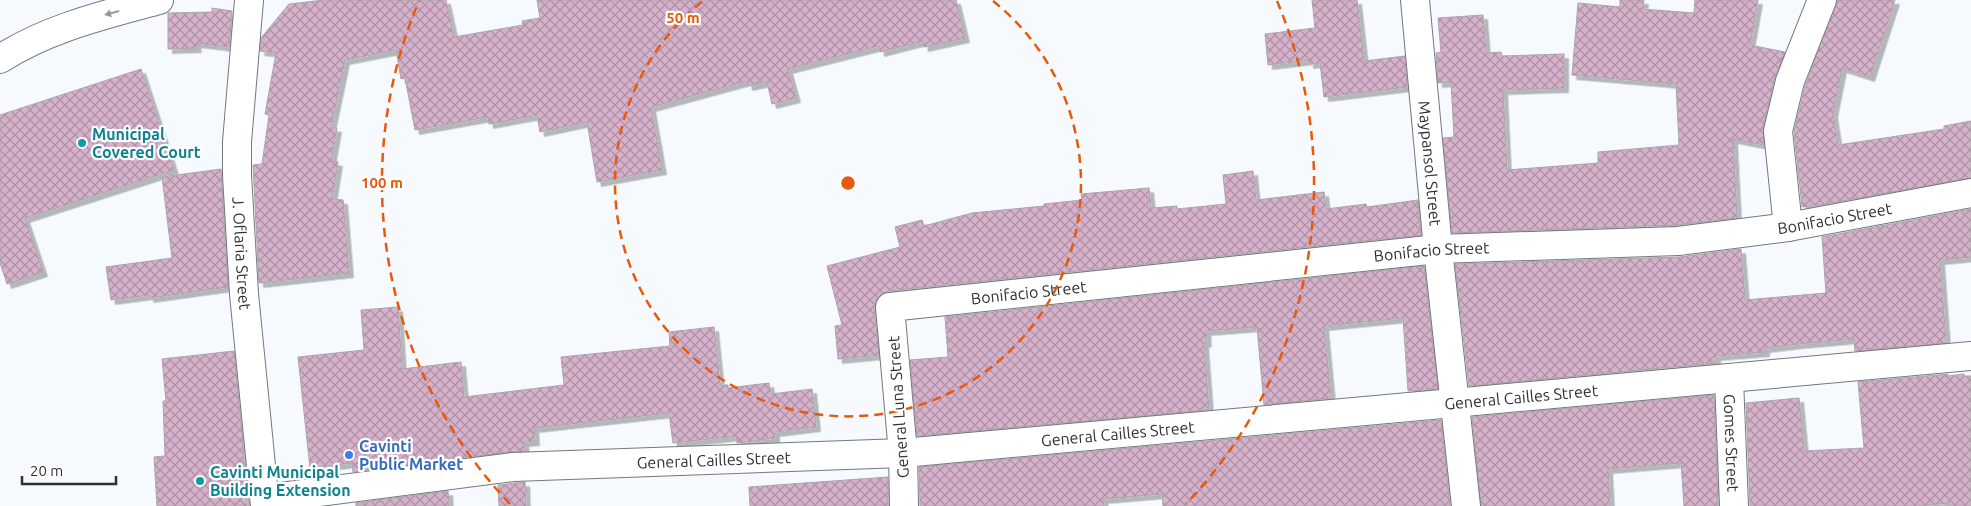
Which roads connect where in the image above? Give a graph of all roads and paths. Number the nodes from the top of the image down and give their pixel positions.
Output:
1 (159, 0) edge
2 (249, 0) edge
3 (1414, 0) edge
4 (1822, 0) edge
5 (0, 59) edge
6 (1971, 193) edge
7 (1788, 227) junction
8 (1438, 250) junction
9 (890, 307) joint
10 (1971, 356) edge
11 (1729, 379) junction
12 (1455, 402) junction
13 (903, 453) junction
14 (265, 503) edge
15 (904, 506) edge
16 (1466, 506) edge
17 (1734, 506) edge

1 -> 5 street
2 - 14 street, J. Oflaria Street
3 - 8 street, Maypansol Street
4 - 7 street
6 - 7 street, Bonifacio Street
7 - 8 street, Bonifacio Street
8 - 9 street, Bonifacio Street
8 - 12 street, Maypansol Street
9 - 13 street, General Luna Street
10 - 11 street, General Cailles Street
11 - 12 street, General Cailles Street
11 - 17 street, Gomes Street
12 - 13 street, General Cailles Street
12 - 16 street, Maypansol Street
13 - 14 street, General Cailles Street
13 - 15 street, General Luna Street

